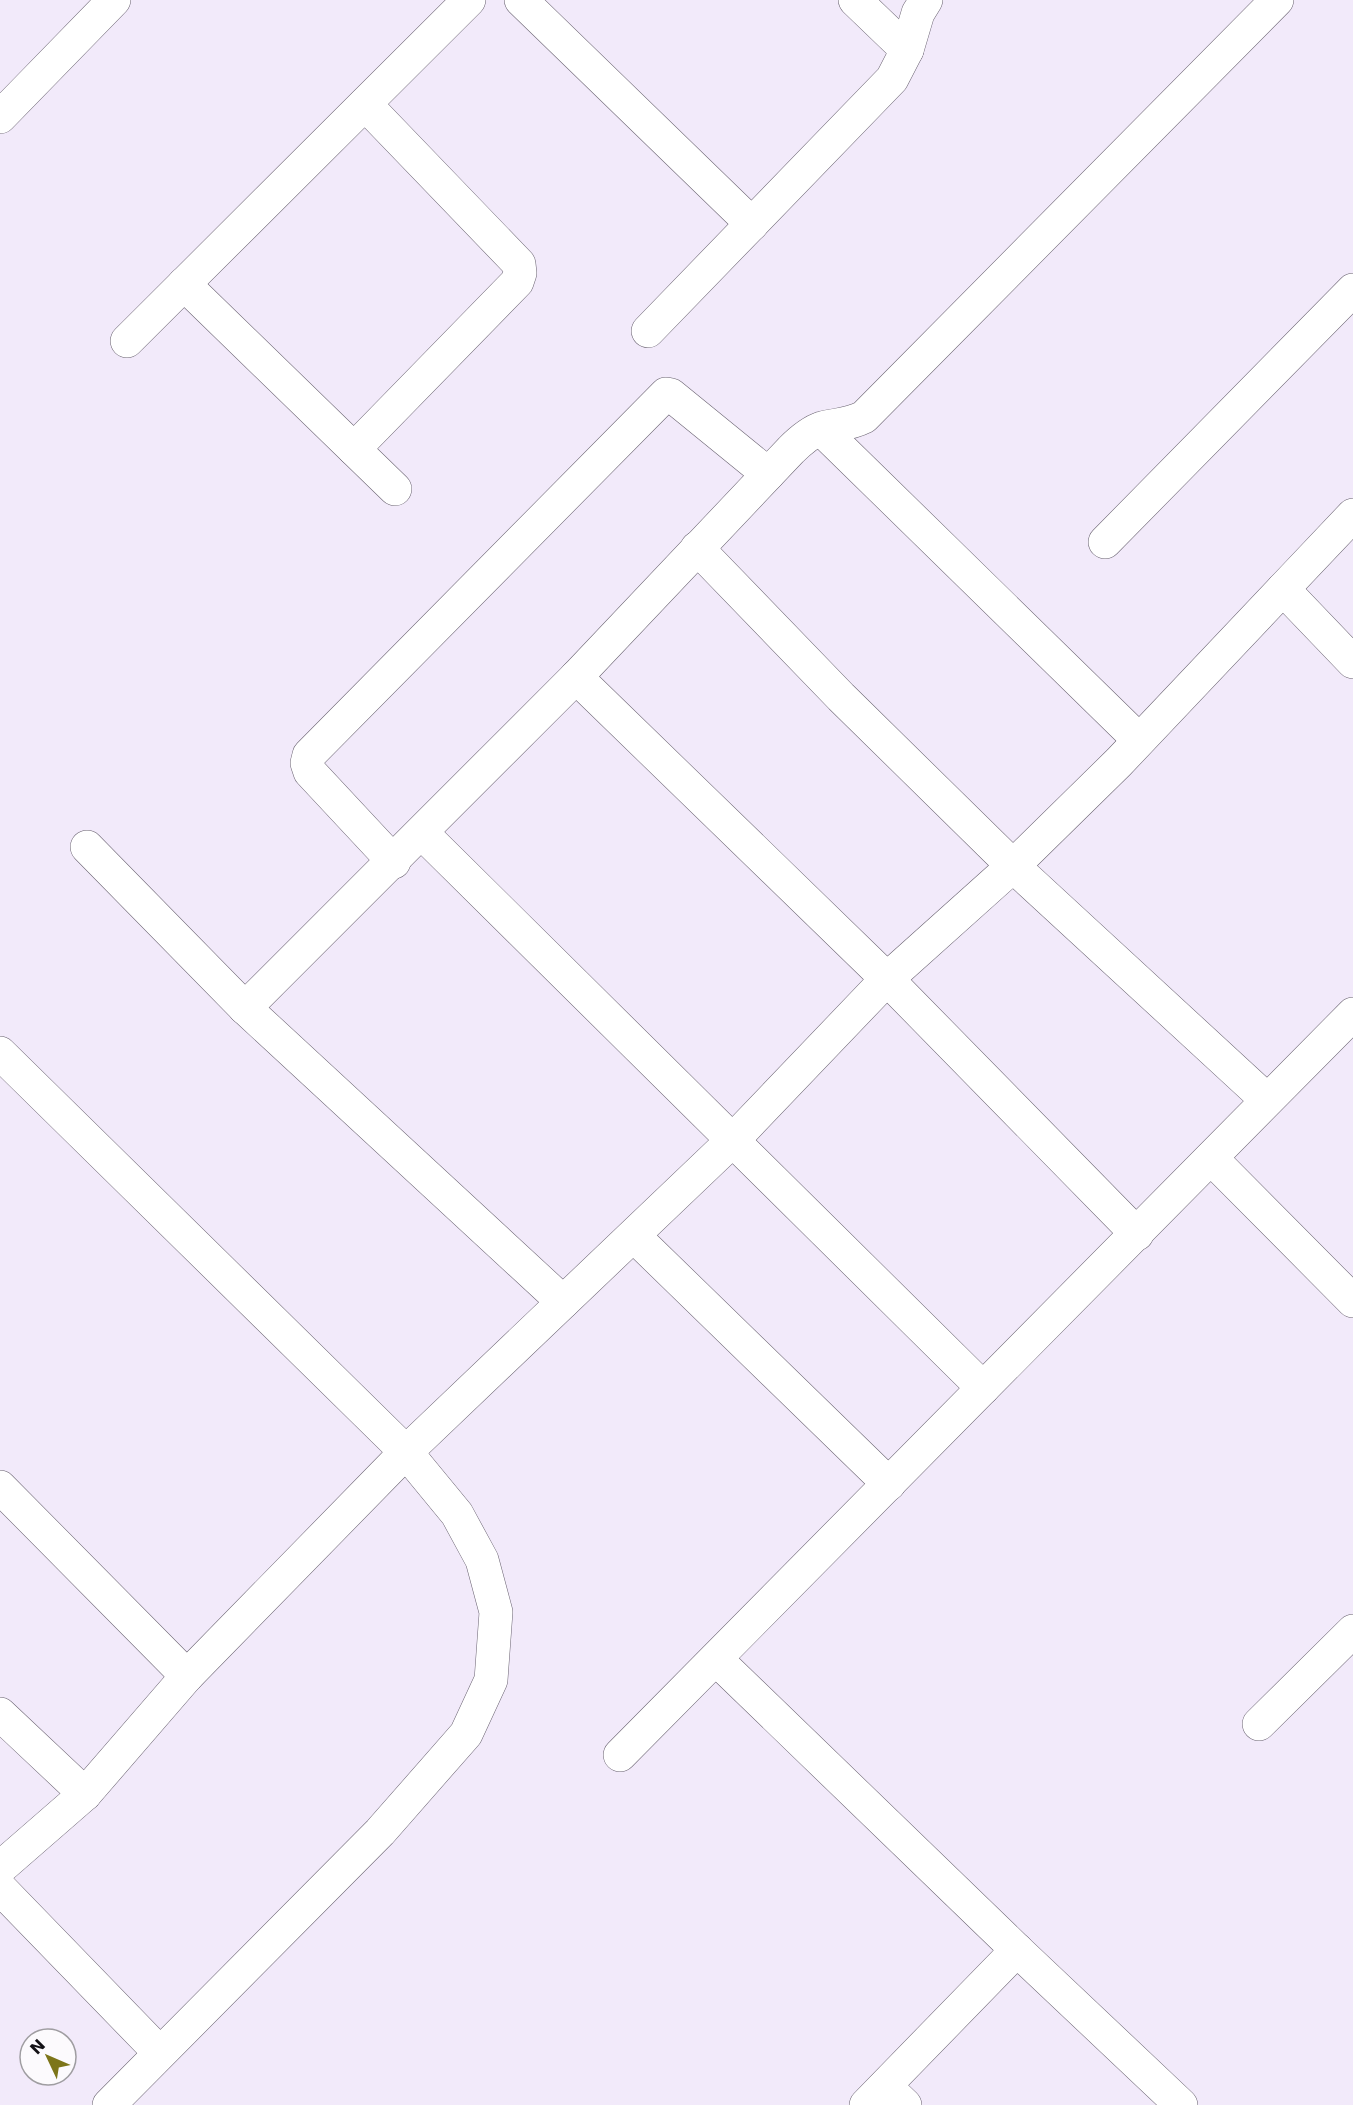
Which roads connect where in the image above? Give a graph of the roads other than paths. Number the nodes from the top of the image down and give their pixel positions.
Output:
1 (114, 0) edge
2 (469, 0) edge
3 (520, 0) edge
4 (855, 0) edge
5 (926, 0) edge
6 (1276, 0) edge
7 (907, 50) junction
8 (365, 104) junction
9 (0, 117) edge
10 (752, 224) junction
11 (184, 284) junction
12 (1353, 290) edge
13 (648, 331) dead end
14 (127, 341) dead end
15 (822, 429) junction
16 (354, 449) junction
17 (768, 474) junction
18 (395, 489) dead end
19 (1353, 515) edge
20 (1105, 542) dead end
21 (697, 548) junction
22 (1283, 589) junction
23 (1353, 662) edge
24 (576, 677) junction
25 (1139, 740) junction
26 (422, 833) junction
27 (87, 847) dead end
28 (393, 862) junction
29 (1013, 866) junction
30 (887, 979) junction
31 (245, 1008) junction
32 (1353, 1014) edge
33 (0, 1053) edge
34 (1267, 1100) junction
35 (733, 1140) junction
36 (1211, 1158) junction
37 (1137, 1234) junction
38 (634, 1236) junction
39 (1353, 1301) edge
40 (563, 1302) junction
41 (983, 1388) junction
42 (406, 1452) junction
43 (889, 1484) junction
44 (0, 1487) edge
45 (1353, 1631) edge
46 (716, 1659) junction
47 (187, 1676) junction
48 (0, 1714) edge
49 (1259, 1724) dead end
50 (620, 1755) dead end
51 (84, 1794) junction
52 (0, 1868) edge
53 (0, 1888) edge
54 (1017, 1950) junction
55 (159, 2052) junction
56 (885, 2099) edge
57 (109, 2105) edge
58 (1181, 2105) edge

1 - 9 street
2 - 8 street
3 - 10 street
4 - 7 street
5 - 7 street
6 - 15 street
7 - 10 street
8 - 11 street
8 - 16 street
10 - 13 street
11 - 14 street
11 - 16 street
12 - 20 street
15 - 17 street
15 - 25 street
16 - 18 street
17 - 21 street
17 - 28 street
19 - 22 street
21 - 24 street
21 - 29 street
22 - 23 street
22 - 25 street
24 - 26 street
24 - 30 street
25 - 29 street
26 - 28 street
26 - 35 street
27 - 31 street
28 - 31 street
29 - 30 street
29 - 34 street
30 - 35 street
30 - 37 street
31 - 40 street
32 - 34 street
33 - 42 street
34 - 36 street
35 - 38 street
35 - 41 street
36 - 37 street
36 - 39 street
37 - 41 street
38 - 40 street
38 - 43 street
40 - 42 street
41 - 43 street
42 - 47 street
42 - 55 street
43 - 46 street
44 - 47 street
45 - 49 street
46 - 50 street
46 - 54 street
47 - 51 street
48 - 51 street
51 - 52 street
53 - 55 street
54 - 56 street
54 - 58 street
55 - 57 street

